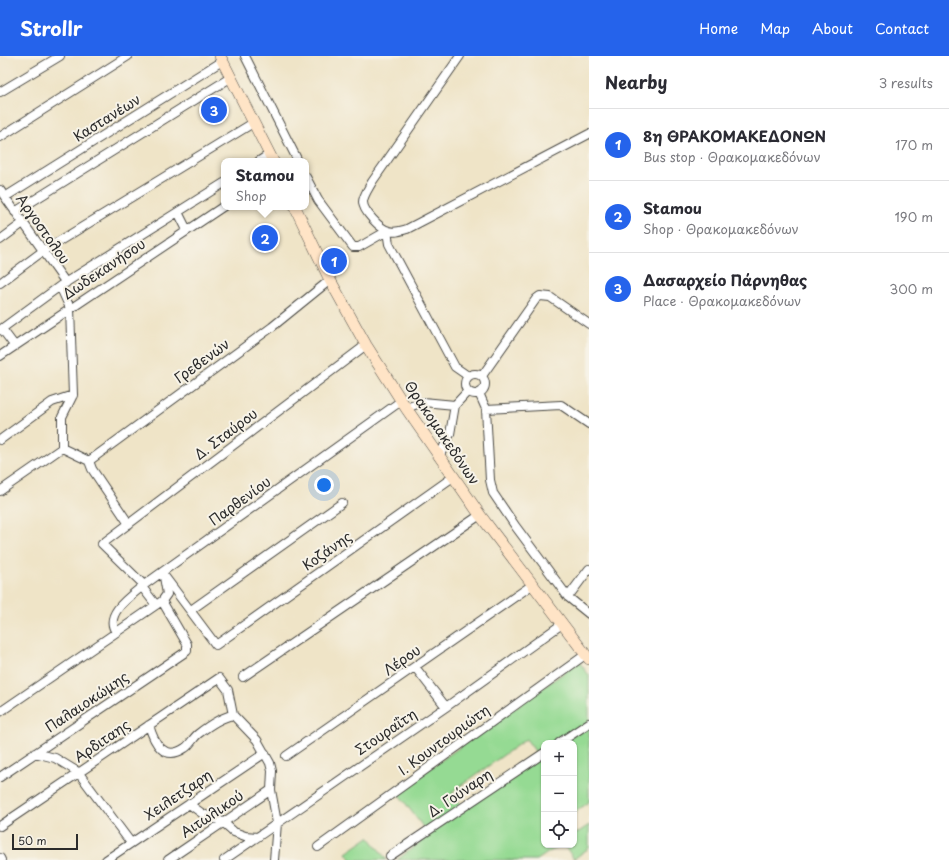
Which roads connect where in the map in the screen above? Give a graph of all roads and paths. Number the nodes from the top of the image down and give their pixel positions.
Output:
1 (59, 56) edge
2 (128, 56) edge
3 (245, 56) edge
4 (460, 56) edge
5 (221, 58) edge
6 (230, 78) junction
7 (0, 92) edge
8 (253, 123) junction
9 (589, 134) edge
10 (0, 137) edge
11 (271, 158) edge
12 (296, 158) edge
13 (309, 183) edge
14 (221, 185) edge
15 (2, 194) edge
16 (221, 208) edge
17 (296, 210) edge
18 (15, 212) junction
19 (178, 212) junction
20 (23, 223) junction
21 (187, 230) junction
22 (387, 231) junction
23 (0, 240) edge
24 (43, 251) junction
25 (330, 280) junction
26 (0, 283) edge
27 (63, 285) junction
28 (70, 308) junction
29 (589, 324) edge
30 (1, 329) edge
31 (14, 345) junction
32 (366, 345) junction
33 (0, 356) edge
34 (468, 376) junction
35 (482, 376) junction
36 (468, 391) junction
37 (479, 393) junction
38 (73, 395) junction
39 (404, 404) junction
40 (455, 405) junction
41 (486, 409) junction
42 (589, 424) edge
43 (0, 440) edge
44 (62, 448) junction
45 (439, 457) junction
46 (89, 460) junction
47 (453, 477) junction
48 (0, 491) edge
49 (342, 503) dead end
50 (480, 515) junction
51 (129, 524) junction
52 (589, 569) edge
53 (162, 572) junction
54 (532, 585) junction
55 (143, 586) junction
56 (568, 597) junction
57 (159, 603) junction
58 (191, 610) junction
59 (589, 614) edge
60 (562, 624) junction
61 (116, 632) junction
62 (587, 657) edge
63 (415, 667) junction
64 (243, 677) dead end
65 (446, 707) junction
66 (0, 712) edge
67 (233, 715) junction
68 (589, 723) edge
69 (149, 725) junction
70 (563, 740) edge
71 (35, 753) junction
72 (265, 753) junction
73 (541, 755) edge
74 (286, 756) dead end
75 (78, 772) junction
76 (0, 777) edge
77 (271, 790) junction
78 (189, 804) junction
79 (223, 822) junction
80 (277, 823) junction
81 (0, 826) edge
82 (257, 837) junction
83 (131, 843) junction
84 (318, 847) dead end
85 (390, 856) dead end
86 (106, 860) edge
87 (168, 860) edge
88 (224, 860) edge
89 (274, 860) edge

1 - 7 street
2 - 10 street
3 - 12 street
4 - 22 street
5 - 6 main road
5 - 15 street, Καστανέων
6 - 8 main road
6 - 18 street
8 - 11 main road
8 - 24 street
9 - 22 street
13 - 22 street
14 - 19 street, Δωδεκανήσου
15 - 18 street, Αργοστολου
16 - 21 street, Δωδεκανήσου
17 - 25 main road, Θρακομακεδόνων
18 - 20 street, Αργοστολου
19 - 21 street
19 - 27 street, Δωδεκανήσου
20 - 23 street
20 - 24 street, Αργοστολου
21 - 28 street, Δωδεκανήσου
22 - 34 street
24 - 26 street
24 - 27 street, Αργοστολου
25 - 32 main road, Θρακομακεδόνων
25 - 46 street, Γρεβενών
27 - 28 street, Αργοστολου
27 - 30 street, Δωδεκανήσου
28 - 31 street, Δωδεκανήσου
28 - 38 street
29 - 35 street
30 - 31 street
31 - 33 street, Δωδεκανήσου
32 - 39 main road, Θρακομακεδόνων
32 - 51 street, Δ. Σταύρου
34 - 35 street
34 - 36 street
35 - 37 street
36 - 37 street
36 - 40 street
37 - 41 street
38 - 43 street
38 - 44 street
39 - 40 street, Παρθενίου
39 - 45 main road, Θρακομακεδόνων
39 - 53 street, Παρθενίου
40 - 45 street
41 - 42 street
41 - 56 street
44 - 46 street
44 - 48 street
45 - 47 main road, Θρακομακεδόνων
46 - 51 street
47 - 50 main road, Θρακομακεδόνων
47 - 58 street, Κοζάνης
49 - 58 street
50 - 54 main road, Θρακομακεδόνων
50 - 64 street
51 - 55 street, Δ. Σταύρου
52 - 56 street
53 - 55 street, Παρθενίου
53 - 57 street
53 - 58 street
54 - 60 main road, Θρακομακεδόνων
54 - 63 street, Λέρου
55 - 57 street
55 - 61 street, Παρθενίου
56 - 59 street
57 - 61 street
57 - 71 street, Παλαιοκώμης
60 - 62 main road, Θρακομακεδόνων
60 - 65 street, Στουραΐτη
61 - 66 street
62 - 84 street, Ι. Κουντουριώτη
63 - 65 street
63 - 74 street, Λέρου
65 - 80 street, Στουραΐτη
67 - 69 street
67 - 69 street, Αρδιταης
67 - 72 street
68 - 70 street
69 - 75 street, Αρδιταης
71 - 75 street
71 - 76 street, Παλαιοκώμης
72 - 77 street
72 - 78 street, Χειλετζαρη
73 - 85 street, Δ. Γούναρη
75 - 81 street, Αρδιταης
75 - 83 street
77 - 79 street, Αιτωλικού
77 - 80 street
78 - 79 street
78 - 83 street, Χειλετζαρη
79 - 82 street
79 - 87 street, Αιτωλικού
80 - 82 street, Στουραΐτη
80 - 89 street
82 - 88 street, Στουραΐτη
83 - 86 street, Χειλετζαρη

